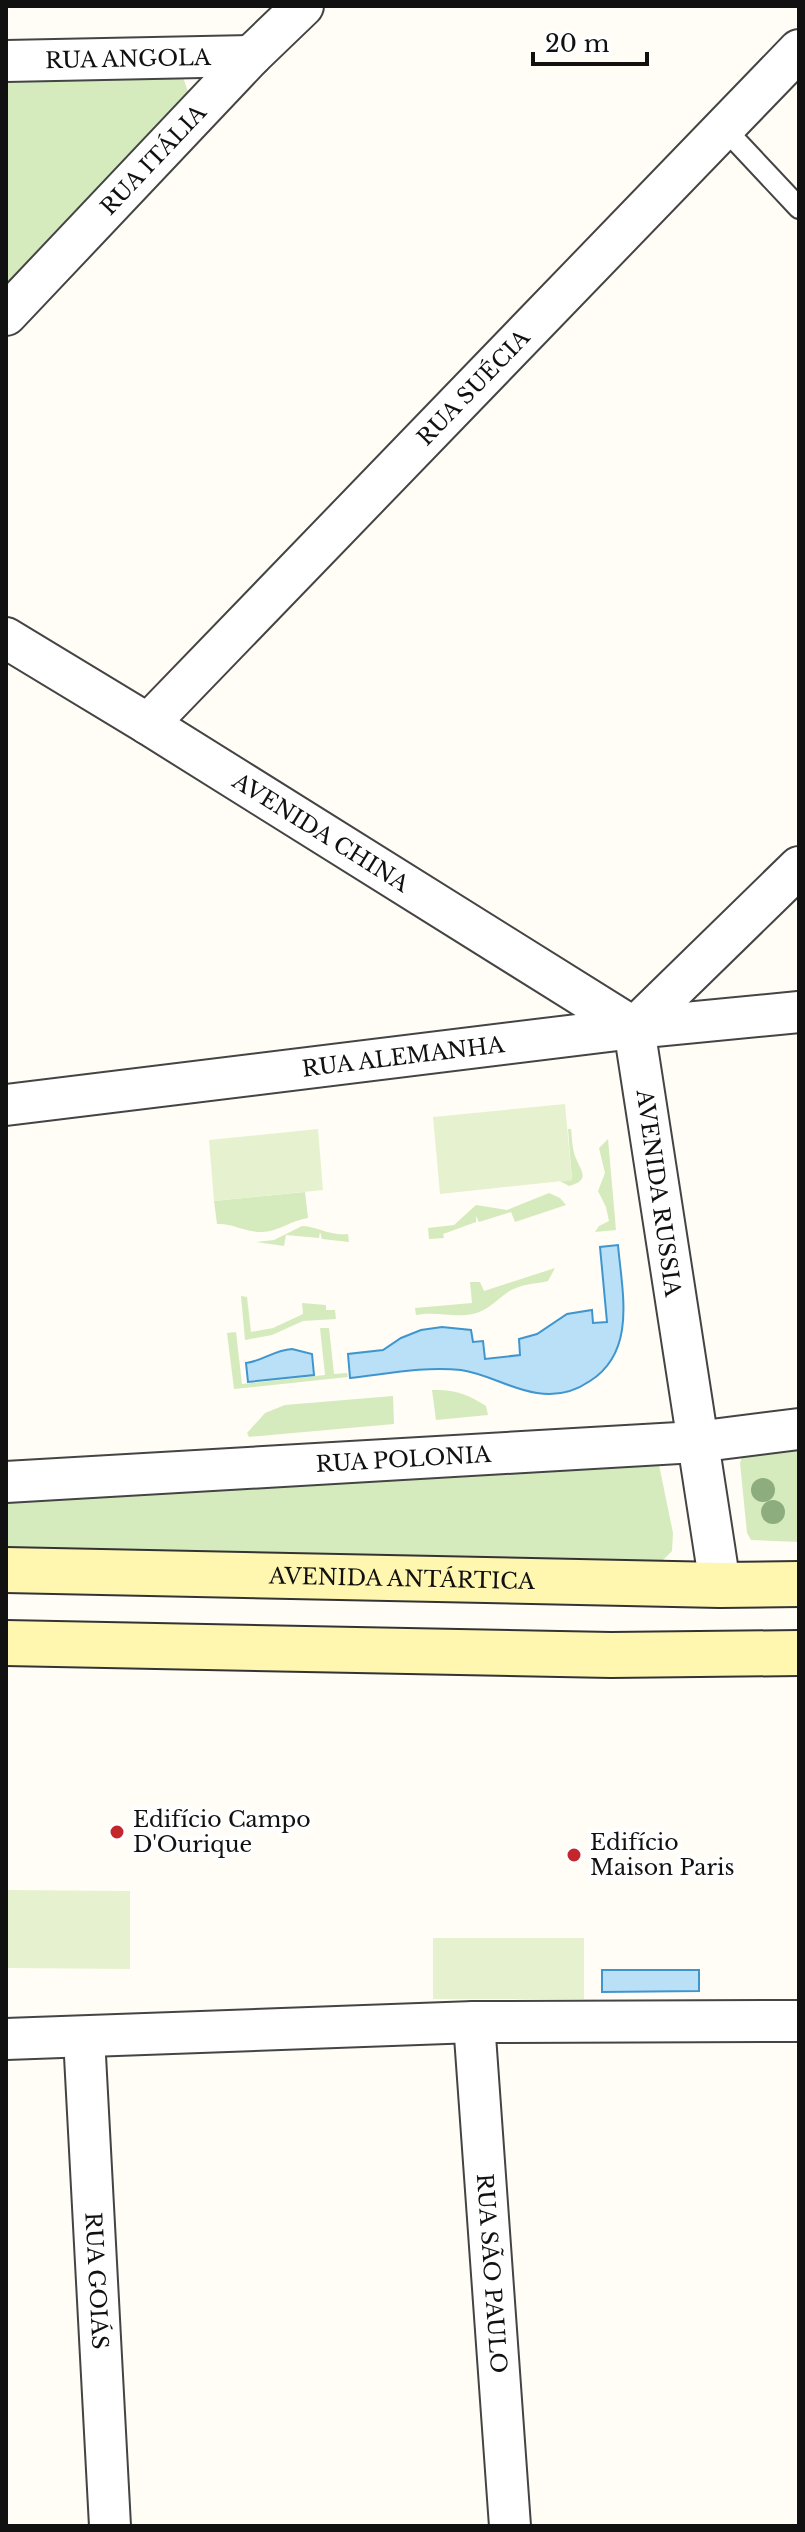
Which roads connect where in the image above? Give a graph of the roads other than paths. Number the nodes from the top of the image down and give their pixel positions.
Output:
1 (303, 6) edge
2 (799, 50) edge
3 (251, 56) junction
4 (6, 61) edge
5 (724, 128) junction
6 (799, 208) edge
7 (6, 315) edge
8 (6, 638) edge
9 (148, 724) junction
10 (799, 867) edge
11 (799, 1012) edge
12 (634, 1028) junction
13 (6, 1105) edge
14 (799, 1429) edge
15 (696, 1442) junction
16 (6, 1482) edge
17 (6, 1570) edge
18 (799, 1584) edge
19 (720, 1585) junction
20 (6, 1643) edge
21 (799, 1653) edge
22 (799, 2021) edge
23 (474, 2022) junction
24 (84, 2037) junction
25 (6, 2039) edge
26 (110, 2526) edge
27 (510, 2526) edge

1 - 3 street, RUA ITÁLIA
2 - 5 street, RUA SUÉCIA
3 - 4 street, RUA ANGOLA
3 - 7 street, RUA ITÁLIA
5 - 6 lane
5 - 9 street, RUA SUÉCIA
8 - 9 street, AVENIDA CHINA
9 - 12 street, AVENIDA CHINA
10 - 12 street
11 - 12 street, RUA ALEMANHA
12 - 13 street, RUA ALEMANHA
12 - 15 street, AVENIDA RUSSIA
14 - 15 street, RUA POLONIA
15 - 16 street, RUA POLONIA
15 - 19 street, AVENIDA RUSSIA
17 - 19 main road, AVENIDA ANTÁRTICA
18 - 19 main road, AVENIDA ANTÁRTICA
20 - 21 main road
22 - 23 street
23 - 24 street
23 - 27 street, RUA SÃO PAULO
24 - 25 street
24 - 26 street, RUA GOIÁS

